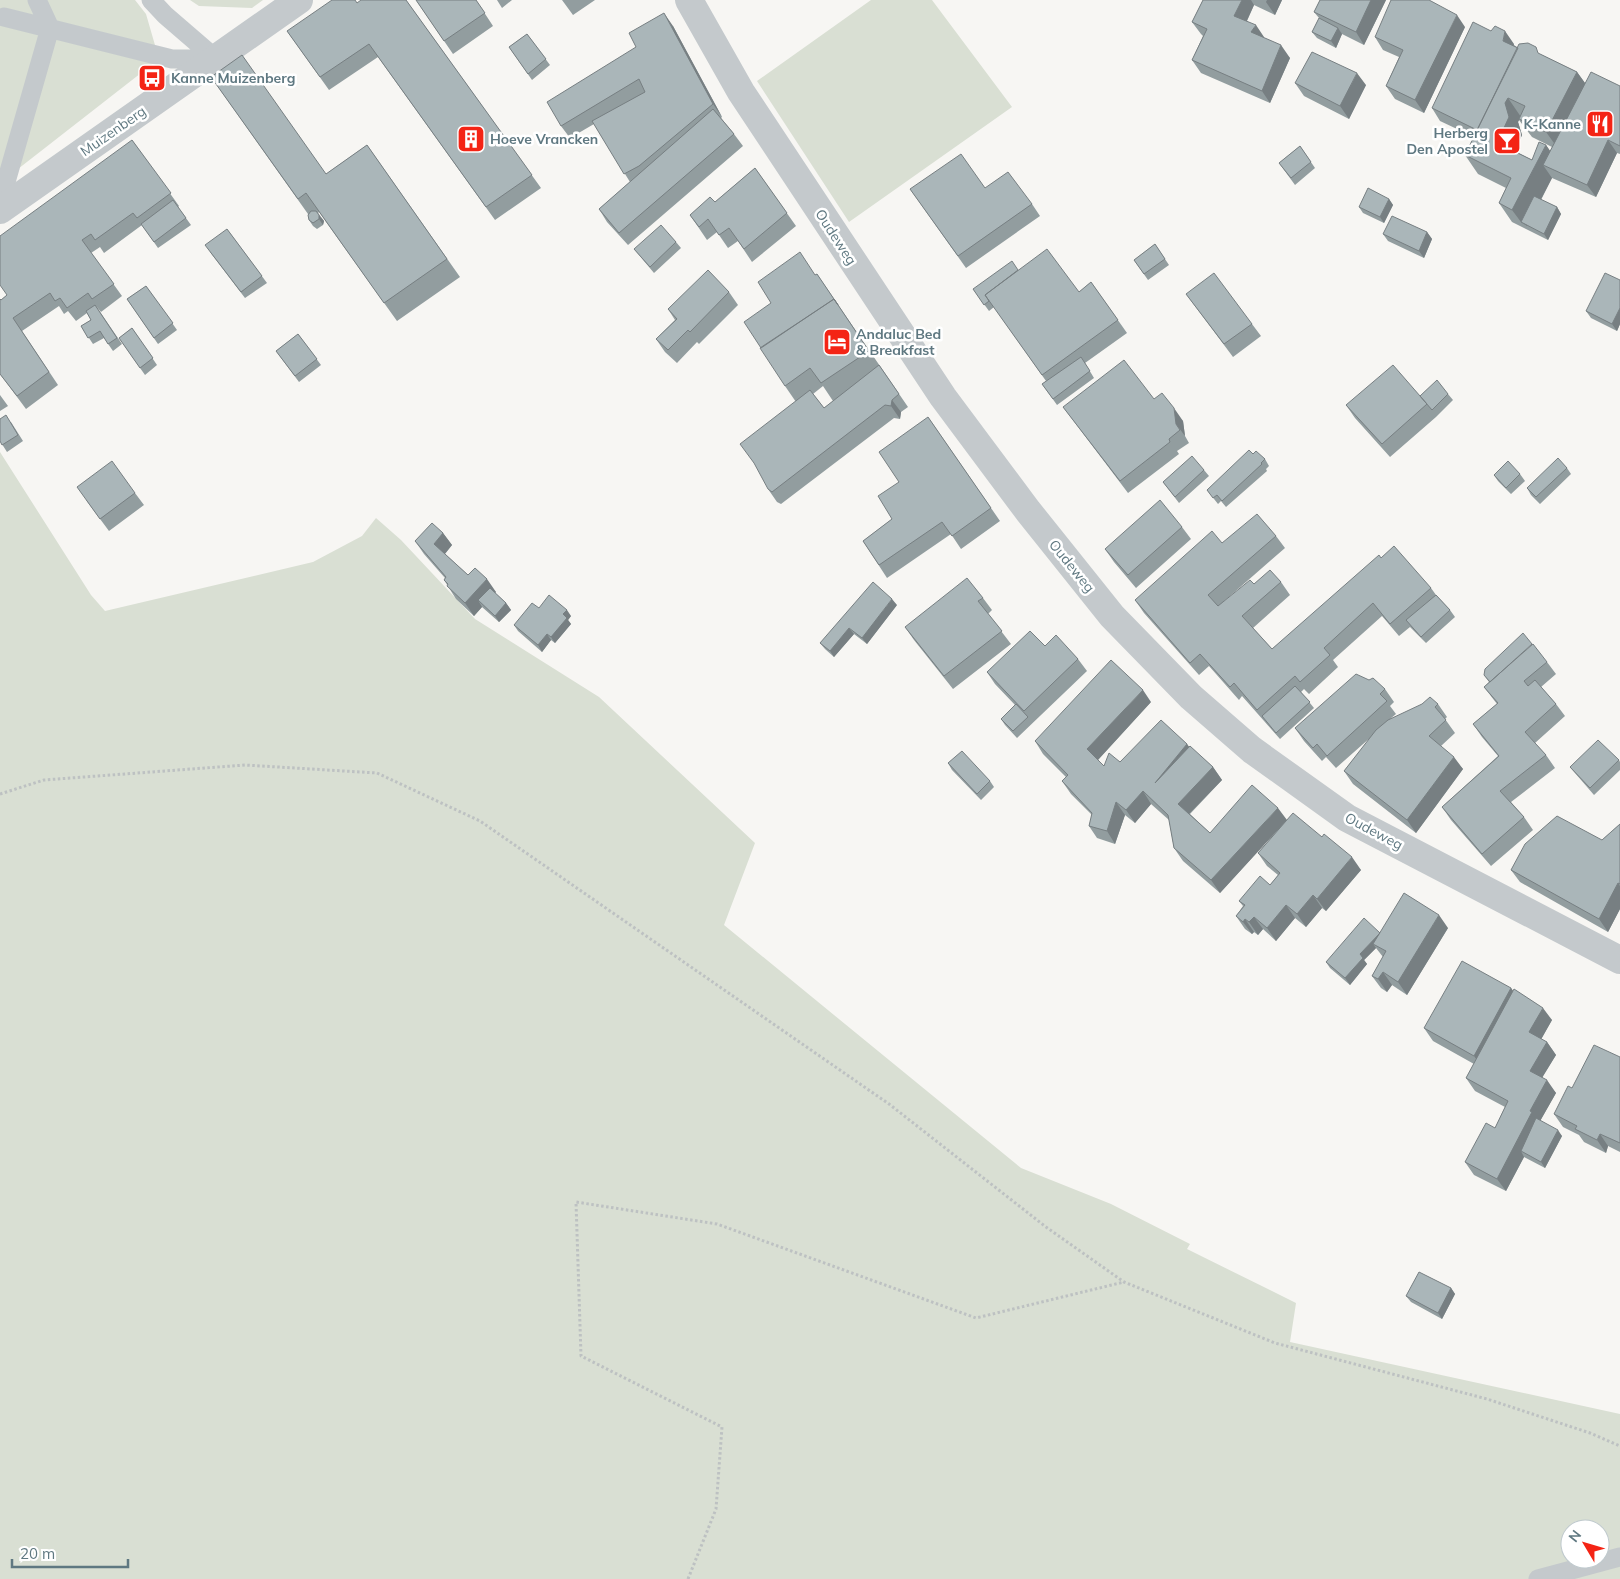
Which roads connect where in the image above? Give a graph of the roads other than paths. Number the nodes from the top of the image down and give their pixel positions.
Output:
1 (37, 0) edge
2 (151, 0) edge
3 (299, 0) edge
4 (689, 0) edge
5 (4, 17) dead end
6 (50, 28) junction
7 (216, 59) junction
8 (0, 203) edge
9 (0, 210) edge
10 (1620, 960) edge
11 (1620, 1557) edge
12 (1538, 1579) edge

1 - 6 lane
2 - 7 lane
3 - 7 street, Muizenberg
4 - 10 street, Oudeweg
5 - 6 lane
6 - 7 lane
6 - 8 lane
7 - 9 street, Muizenberg
11 - 12 lane

